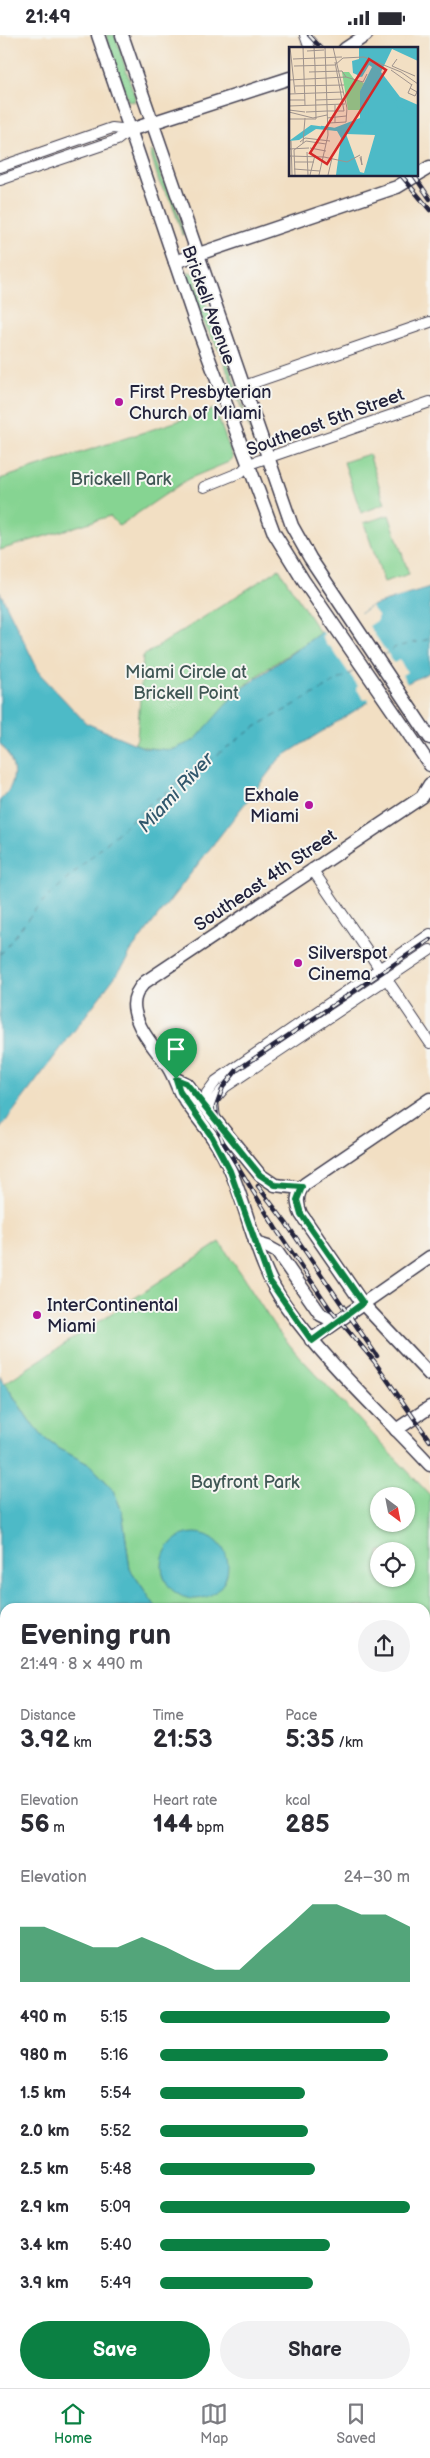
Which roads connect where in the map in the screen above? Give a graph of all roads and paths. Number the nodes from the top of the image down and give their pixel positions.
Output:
1 (98, 35) edge
2 (122, 35) edge
3 (305, 35) edge
4 (366, 35) edge
5 (309, 47) edge
6 (348, 47) edge
7 (289, 78) edge
8 (153, 123) junction
9 (130, 130) junction
10 (0, 167) edge
11 (430, 167) edge
12 (418, 174) edge
13 (415, 176) edge
14 (0, 180) edge
15 (199, 254) junction
16 (175, 262) junction
17 (430, 323) edge
18 (244, 386) junction
19 (430, 402) edge
20 (268, 457) junction
21 (249, 464) junction
22 (204, 487) dead end
23 (427, 733) edge
24 (430, 765) edge
25 (430, 784) edge
26 (426, 796) edge
27 (312, 869) junction
28 (430, 934) edge
29 (430, 950) edge
30 (379, 968) junction
31 (387, 979) junction
32 (430, 1043) edge
33 (176, 1079) junction
34 (430, 1099) edge
35 (205, 1108) junction
36 (215, 1119) junction
37 (212, 1137) junction
38 (302, 1187) junction
39 (255, 1243) junction
40 (430, 1257) edge
41 (363, 1303) junction
42 (335, 1322) junction
43 (312, 1341) junction
44 (430, 1375) edge
45 (430, 1407) edge
46 (396, 1430) junction
47 (430, 1465) edge

1 - 9 main road, Brickell Avenue
2 - 8 main road, Brickell Avenue
3 - 5 street
4 - 6 main road
7 - 8 main road
8 - 9 main road
8 - 15 main road, Brickell Avenue
9 - 10 street
9 - 14 street
9 - 16 main road, Brickell Avenue
11 - 12 main road
13 - 15 main road
15 - 16 main road
15 - 18 main road, Brickell Avenue
16 - 21 main road, Brickell Avenue
17 - 18 street
18 - 20 main road, Brickell Avenue
19 - 20 street, Southeast 5th Street
20 - 21 street, Southeast 5th Street
20 - 23 main road, Brickell Avenue
21 - 22 street, Southeast 5th Street
21 - 24 main road, Brickell Avenue
25 - 26 main road
26 - 27 main road, Southeast 4th Street
27 - 30 street
27 - 33 main road, Southeast 4th Street
28 - 30 street
29 - 31 street
30 - 31 street
30 - 35 street
31 - 32 street
31 - 36 street
33 - 35 main road
33 - 37 main road
34 - 38 main road
35 - 36 main road
35 - 37 main road
36 - 38 main road
37 - 39 main road
38 - 41 main road
39 - 42 main road
39 - 43 main road
40 - 41 main road
41 - 42 main road
41 - 44 main road
42 - 43 main road
43 - 46 main road
45 - 46 main road
46 - 47 main road

